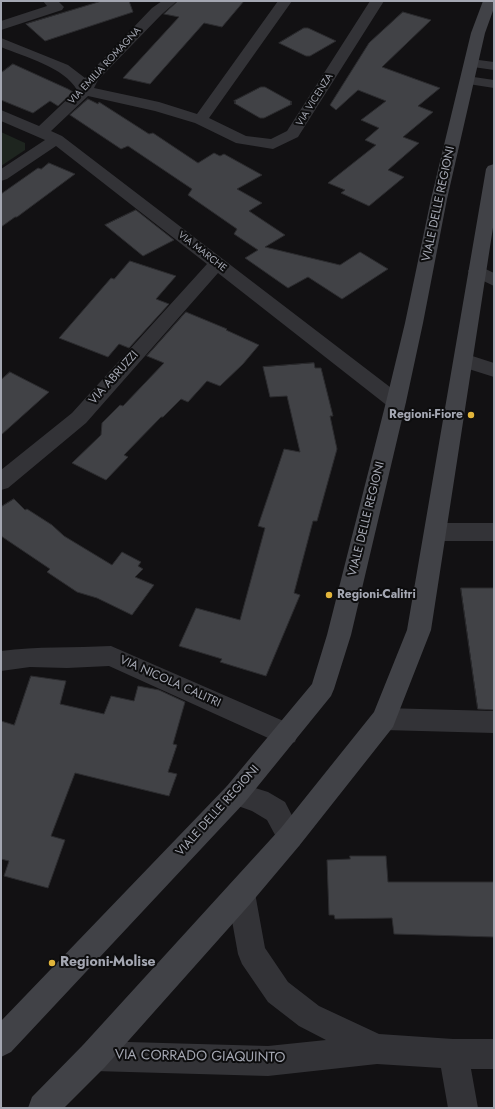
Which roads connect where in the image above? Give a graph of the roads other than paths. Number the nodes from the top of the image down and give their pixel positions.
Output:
1 (50, 1) edge
2 (170, 1) edge
3 (285, 1) edge
4 (377, 1) edge
5 (490, 1) edge
6 (1, 26) edge
7 (1, 42) edge
8 (494, 66) edge
9 (469, 71) junction
10 (494, 84) edge
11 (85, 91) junction
12 (1, 115) edge
13 (200, 120) junction
14 (48, 135) junction
15 (494, 172) edge
16 (1, 176) edge
17 (217, 264) junction
18 (486, 276) edge
19 (463, 360) junction
20 (494, 370) edge
21 (396, 402) junction
22 (1, 482) edge
23 (435, 532) junction
24 (494, 532) edge
25 (1, 661) edge
26 (384, 719) junction
27 (494, 722) edge
28 (286, 734) junction
29 (236, 794) junction
30 (290, 837) junction
31 (242, 893) junction
32 (1, 1042) edge
33 (377, 1049) junction
34 (453, 1054) junction
35 (494, 1054) edge
36 (94, 1056) junction
37 (42, 1108) edge
38 (463, 1108) edge

1 - 6 street
2 - 11 street, VIA EMILIA ROMAGNA
3 - 13 street
4 - 13 street, VIA VICENZA
5 - 9 street, VIALE DELLE REGIONI
7 - 11 street
8 - 9 street
9 - 10 street
9 - 21 street, VIALE DELLE REGIONI
11 - 13 street, VIA VICENZA
11 - 14 street, VIA EMILIA ROMAGNA
12 - 14 street, VIA MARCHE
14 - 16 street, VIA EMILIA ROMAGNA
14 - 17 street, VIA MARCHE
15 - 18 street
17 - 21 street, VIA MARCHE
17 - 22 street, VIA ABRUZZI
18 - 19 street
19 - 20 street
19 - 23 street
21 - 28 street, VIALE DELLE REGIONI
23 - 24 street
23 - 26 street
25 - 28 street, VIA NICOLA CALITRI
26 - 27 street
26 - 30 street
28 - 29 street, VIALE DELLE REGIONI
29 - 30 street
29 - 32 street, VIALE DELLE REGIONI
30 - 31 street
31 - 33 street, VIA CORRADO GIAQUINTO
31 - 36 street
33 - 34 street, VIA CORRADO GIAQUINTO
33 - 36 street, VIA CORRADO GIAQUINTO
34 - 35 street, VIA CORRADO GIAQUINTO
34 - 38 street
36 - 37 street

